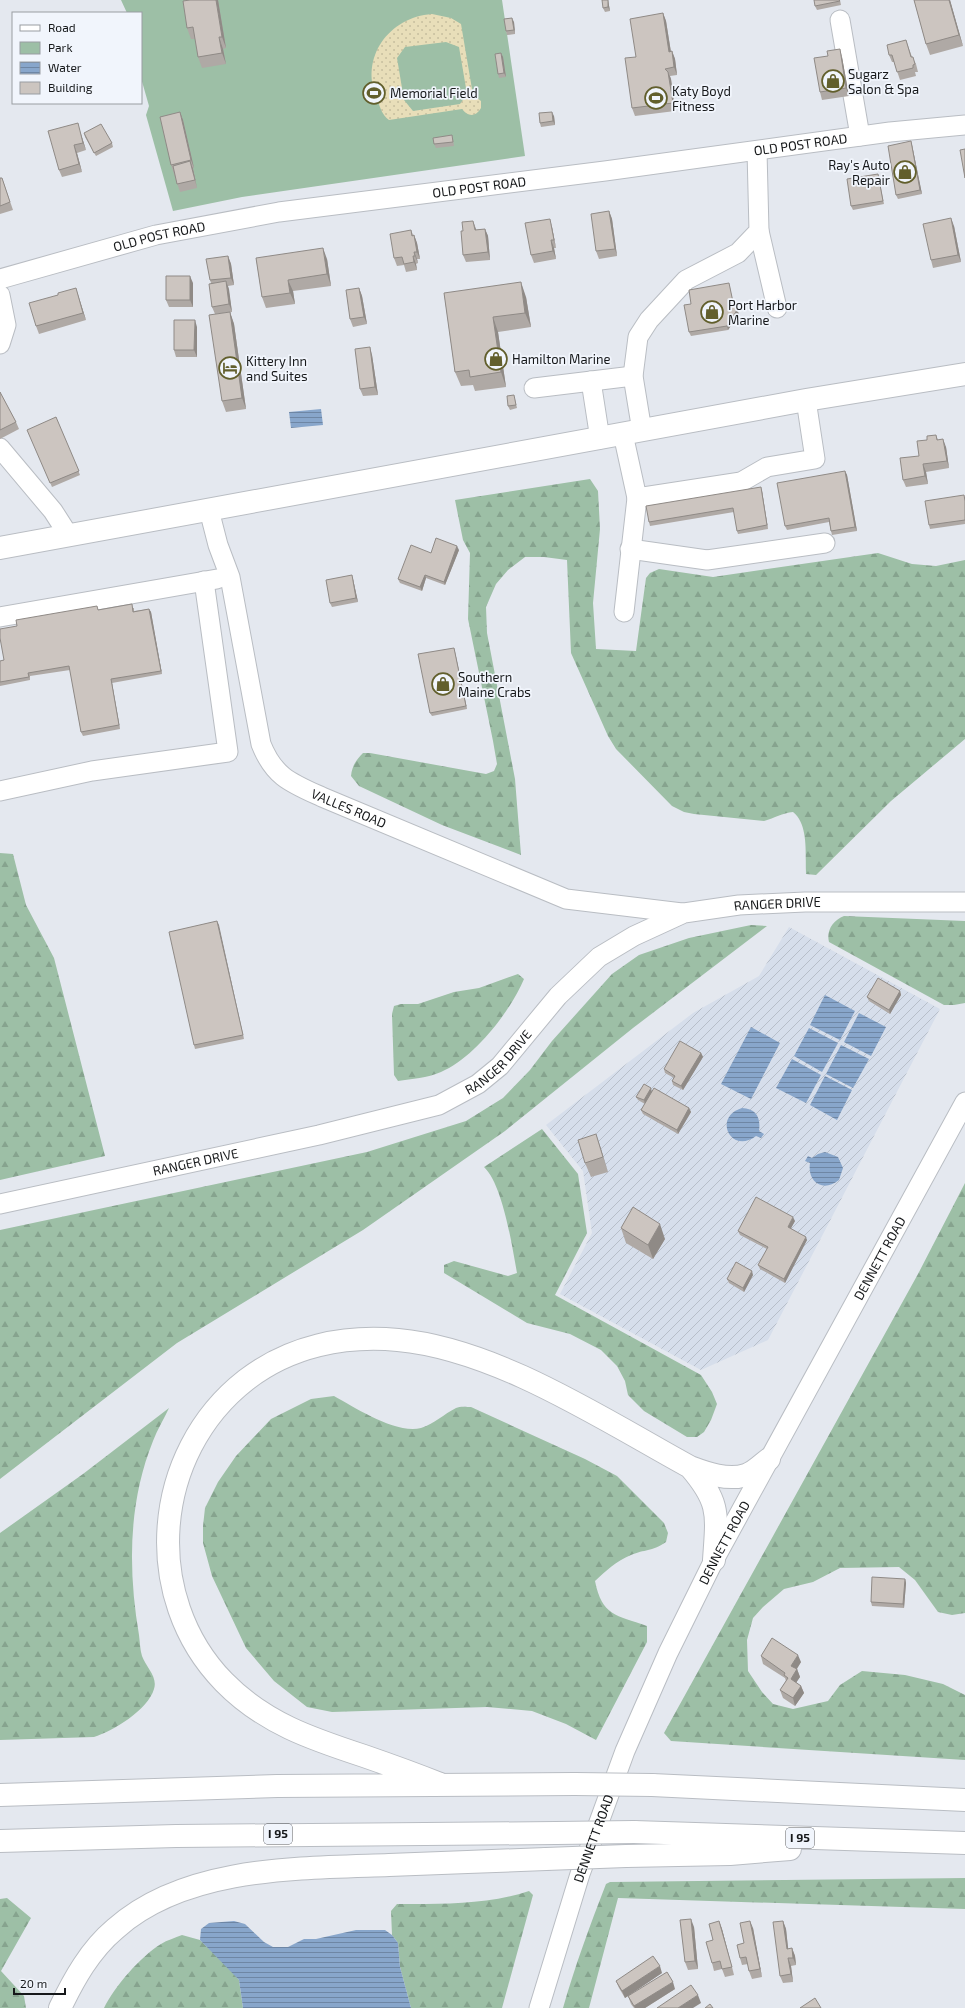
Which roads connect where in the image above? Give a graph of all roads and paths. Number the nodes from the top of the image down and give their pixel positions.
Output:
1 (840, 20) dead end
2 (965, 125) edge
3 (860, 136) junction
4 (757, 150) junction
5 (759, 231) junction
6 (0, 279) edge
7 (0, 295) edge
8 (777, 308) dead end
9 (0, 344) edge
10 (965, 374) edge
11 (633, 376) junction
12 (591, 381) junction
13 (534, 388) dead end
14 (806, 400) junction
15 (633, 433) junction
16 (600, 439) junction
17 (0, 448) edge
18 (637, 498) junction
19 (209, 510) junction
20 (69, 536) junction
21 (825, 543) dead end
22 (0, 548) edge
23 (630, 549) junction
24 (230, 576) junction
25 (204, 581) junction
26 (624, 612) dead end
27 (0, 617) edge
28 (0, 791) edge
29 (965, 902) edge
30 (684, 913) junction
31 (965, 1102) edge
32 (0, 1204) edge
33 (769, 1459) junction
34 (690, 1467) junction
35 (714, 1560) junction
36 (440, 1784) junction
37 (0, 1795) edge
38 (965, 1800) edge
39 (916, 1840) junction
40 (0, 1841) edge
41 (965, 1843) edge
42 (60, 2008) edge
43 (539, 2008) edge

1 - 3 street
2 - 3 street, OLD POST ROAD
3 - 4 street, OLD POST ROAD
4 - 5 street
4 - 6 street, OLD POST ROAD
5 - 8 street
5 - 11 street
7 - 9 street
10 - 14 main road
11 - 12 street
11 - 15 street
12 - 13 street
12 - 16 street
14 - 15 main road
14 - 18 street
15 - 16 main road
15 - 18 street
16 - 19 main road
17 - 20 street
18 - 23 street
19 - 20 main road
19 - 24 street, VALLES ROAD
20 - 22 main road
21 - 23 street
23 - 26 street
24 - 25 street
24 - 30 street, VALLES ROAD
25 - 27 street
25 - 28 street
29 - 30 street, RANGER DRIVE
30 - 32 street, RANGER DRIVE
31 - 33 street, DENNETT ROAD
33 - 34 main road
33 - 35 street, DENNETT ROAD
34 - 35 main road
34 - 36 main road
35 - 43 street, DENNETT ROAD
36 - 37 main road
36 - 38 main road, bridge
39 - 40 main road, I 95, bridge
39 - 41 main road, I 95
39 - 42 main road, bridge

